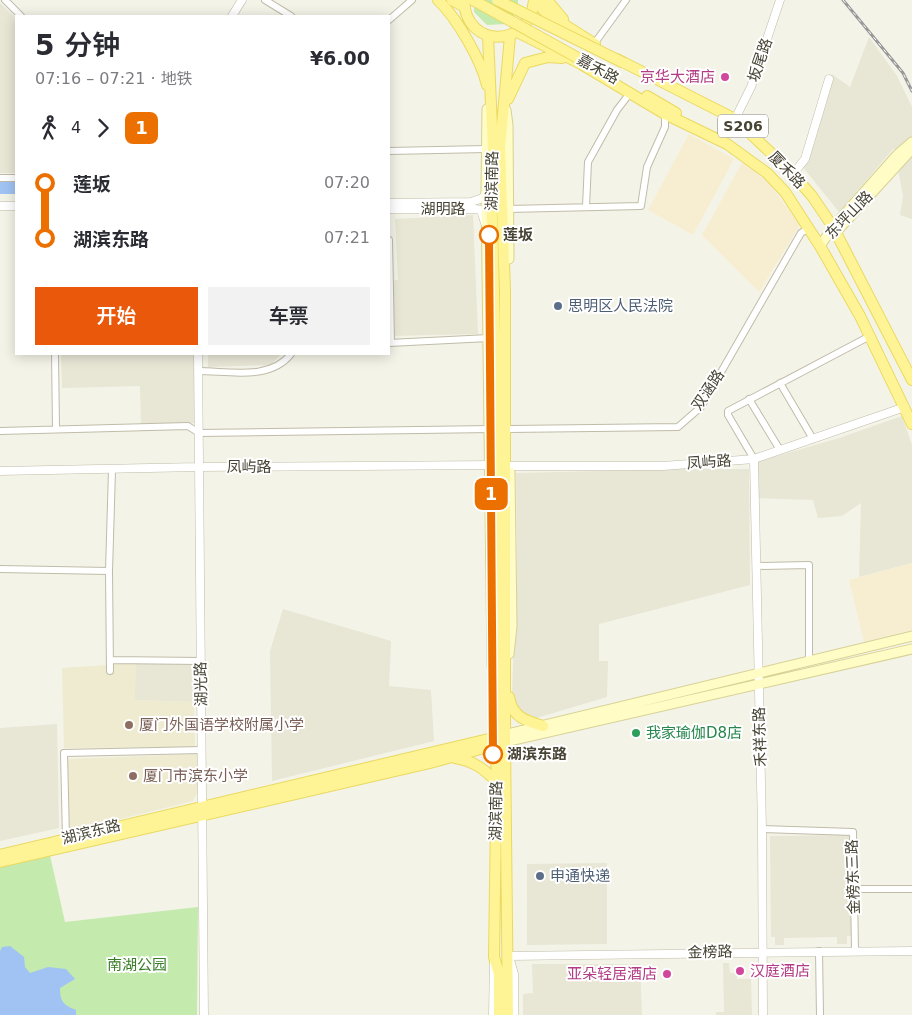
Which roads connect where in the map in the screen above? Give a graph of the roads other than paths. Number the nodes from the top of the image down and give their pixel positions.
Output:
1 (5, 0) edge
2 (242, 0) edge
3 (265, 0) edge
4 (412, 0) edge
5 (438, 0) edge
6 (452, 0) edge
7 (473, 0) edge
8 (497, 0) edge
9 (535, 0) edge
10 (547, 0) edge
11 (626, 0) edge
12 (780, 0) edge
13 (464, 3) edge
14 (20, 15) edge
15 (233, 15) edge
16 (289, 15) edge
17 (390, 19) edge
18 (514, 34) junction
19 (488, 36) junction
20 (592, 43) junction
21 (580, 61) junction
22 (624, 63) junction
23 (490, 66) junction
24 (829, 79) dead end
25 (488, 92) junction
26 (630, 94) junction
27 (505, 106) junction
28 (665, 114) junction
29 (735, 119) junction
30 (720, 140) junction
31 (912, 142) edge
32 (486, 149) junction
33 (912, 149) edge
34 (390, 150) edge
35 (793, 174) junction
36 (0, 178) edge
37 (15, 178) edge
38 (486, 192) junction
39 (390, 203) edge
40 (0, 206) edge
41 (15, 206) edge
42 (586, 207) junction
43 (390, 209) edge
44 (508, 209) junction
45 (15, 210) edge
46 (0, 211) edge
47 (486, 226) junction
48 (809, 228) junction
49 (835, 229) junction
50 (820, 246) junction
51 (870, 336) junction
52 (489, 338) junction
53 (390, 343) edge
54 (55, 355) edge
55 (198, 355) edge
56 (290, 355) edge
57 (198, 371) junction
58 (912, 380) edge
59 (780, 382) junction
60 (749, 399) junction
61 (905, 407) junction
62 (912, 424) edge
63 (56, 429) junction
64 (500, 429) junction
65 (0, 431) edge
66 (199, 433) junction
67 (813, 439) junction
68 (780, 450) junction
69 (754, 460) junction
70 (500, 465) junction
71 (199, 467) junction
72 (112, 470) junction
73 (0, 471) edge
74 (756, 566) junction
75 (0, 569) edge
76 (109, 571) junction
77 (912, 636) edge
78 (912, 650) edge
79 (110, 660) junction
80 (809, 660) junction
81 (201, 661) junction
82 (110, 672) dead end
83 (757, 673) junction
84 (506, 677) junction
85 (758, 683) junction
86 (543, 726) junction
87 (501, 740) junction
88 (202, 750) junction
89 (430, 763) junction
90 (497, 782) junction
91 (202, 812) junction
92 (762, 829) junction
93 (66, 838) junction
94 (0, 855) edge
95 (0, 862) edge
96 (854, 889) junction
97 (912, 889) edge
98 (762, 951) junction
99 (818, 951) junction
100 (855, 951) junction
101 (912, 951) edge
102 (509, 956) junction
103 (494, 957) junction
104 (204, 1015) edge
105 (493, 1015) edge
106 (499, 1015) edge
107 (508, 1015) edge
108 (514, 1015) edge
109 (763, 1015) edge
110 (820, 1015) edge

1 - 14 street
2 - 15 street
3 - 16 street
4 - 17 street
5 - 25 main road
6 - 13 main road
7 - 21 main road, 嘉禾路 / S206, bridge
8 - 22 main road, 嘉禾路 / S206, bridge
9 - 18 main road
9 - 20 main road, 厦禾路 / S206
10 - 20 main road
11 - 20 street
12 - 29 street, 坂尾路
13 - 19 main road
18 - 19 main road
18 - 21 main road, S206
18 - 27 main road, 湖滨南路
19 - 23 main road, 湖滨南路
20 - 22 main road, 厦禾路 / S206
21 - 26 main road, S206
21 - 27 main road
21 - 30 main road, 嘉禾路 / S206
22 - 29 main road, 厦禾路 / S206
23 - 25 main road
23 - 64 main road, 湖滨南路
24 - 35 street
25 - 32 main road
26 - 28 main road, S206
26 - 42 street
27 - 44 main road, 湖滨南路
27 - 64 main road, 湖滨南路
28 - 30 main road, S206
28 - 42 street
29 - 35 main road, 厦禾路 / S206
30 - 48 main road, S206
31 - 49 main road, 东坪山路
32 - 34 street
32 - 38 main road
33 - 49 main road, 东坪山路
35 - 49 main road, 厦禾路 / S206
36 - 37 street
38 - 39 street, 湖明路
38 - 47 main road
40 - 41 street
42 - 44 street
43 - 47 street, 湖明路
44 - 64 main road, 湖滨南路
45 - 46 street
47 - 52 main road
48 - 50 main road, S206
48 - 64 street, 双涵路
49 - 50 main road, 东坪山路
49 - 58 main road, 厦禾路 / S206
50 - 51 main road, S206
51 - 59 street
51 - 61 main road, S206
52 - 53 street
52 - 64 main road
54 - 63 street
55 - 57 street, 湖光路
56 - 57 street
57 - 66 street, 湖光路
59 - 60 street
59 - 67 street
60 - 68 street
60 - 69 street
61 - 62 main road, S206
61 - 67 street, 凤屿路
63 - 65 street, 双涵路
63 - 66 street, 双涵路
64 - 66 street, 双涵路
64 - 70 main road, 湖滨南路
66 - 71 street, 湖光路
67 - 68 street, 凤屿路
68 - 69 street, 凤屿路
69 - 70 street, 凤屿路
69 - 74 street, 禾祥东路
70 - 71 street, 凤屿路
70 - 84 main road, 湖滨南路
70 - 87 main road, 湖滨南路
71 - 72 street, 凤屿路
71 - 81 street, 湖光路
72 - 73 street, 凤屿路
72 - 76 street
74 - 80 street
74 - 83 street, 禾祥东路
75 - 76 street
76 - 79 street
77 - 80 main road, 湖滨东路
78 - 85 main road, 湖滨东路
79 - 81 street
79 - 82 street
80 - 83 main road, 湖滨东路
81 - 88 street, 湖光路
83 - 85 street, 禾祥东路
83 - 86 main road, 湖滨东路
84 - 86 main road
84 - 87 main road, 湖滨南路
85 - 87 main road, 湖滨东路
85 - 92 street, 禾祥东路
86 - 87 main road, 湖滨东路
87 - 89 main road, 湖滨东路
87 - 90 main road, 湖滨南路
87 - 91 main road, 湖滨东路
87 - 102 main road, 湖滨南路
88 - 91 street, 湖光路
88 - 93 street
89 - 90 main road
89 - 91 main road, 湖滨东路
90 - 103 main road, 湖滨南路
91 - 93 main road, 湖滨东路
91 - 95 main road, 湖滨东路
91 - 104 street, 湖光路
92 - 96 street, 金榜东三路
92 - 98 street, 禾祥东路
93 - 94 main road, 湖滨东路
96 - 97 street
96 - 100 street, 金榜东三路
98 - 99 street, 金榜路
98 - 102 street, 金榜路
98 - 109 street, 禾祥东路
99 - 100 street, 金榜路
99 - 110 street
100 - 101 street, 金榜路
102 - 107 main road, 湖滨南路
102 - 108 street
103 - 105 street
103 - 106 main road, 湖滨南路

